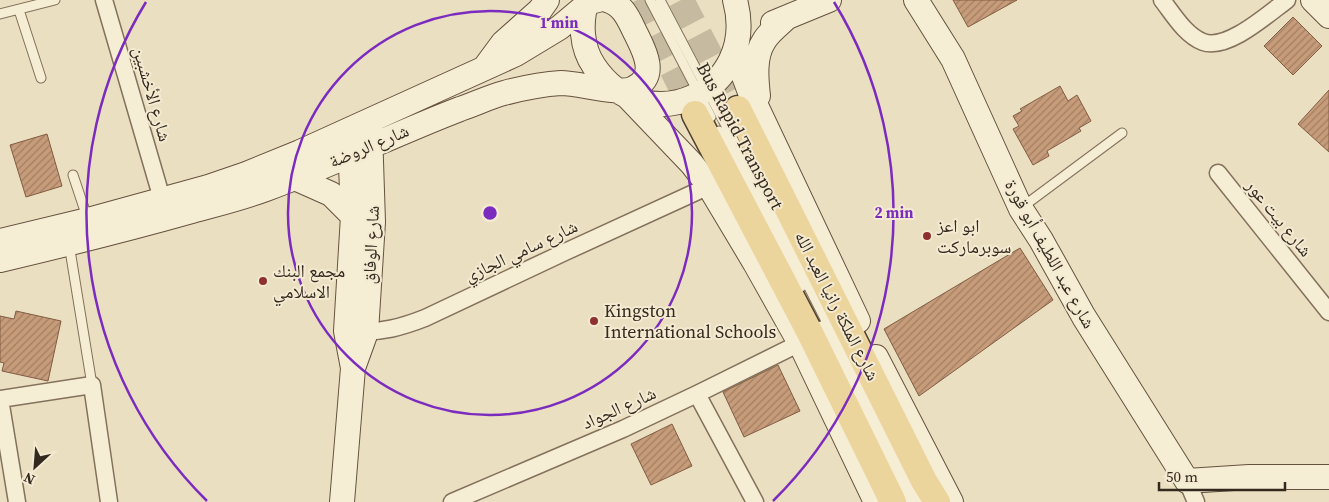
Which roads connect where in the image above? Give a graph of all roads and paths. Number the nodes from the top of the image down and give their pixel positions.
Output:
1 (55, 0) edge
2 (104, 0) edge
3 (547, 0) edge
4 (608, 0) edge
5 (650, 0) edge
6 (660, 0) edge
7 (735, 0) edge
8 (829, 0) edge
9 (916, 0) edge
10 (1162, 0) edge
11 (1288, 0) edge
12 (1313, 0) edge
13 (590, 2) edge
14 (19, 10) junction
15 (0, 14) edge
16 (1329, 16) edge
17 (786, 18) junction
18 (737, 44) junction
19 (484, 68) junction
20 (41, 78) dead end
21 (622, 94) junction
22 (700, 99) junction
23 (749, 111) junction
24 (359, 124) junction
25 (1122, 134) dead end
26 (361, 150) junction
27 (1218, 173) dead end
28 (73, 175) dead end
29 (295, 178) junction
30 (709, 186) junction
31 (162, 199) junction
32 (1021, 209) junction
33 (353, 216) junction
34 (88, 220) junction
35 (0, 241) edge
36 (69, 244) junction
37 (0, 260) edge
38 (1329, 312) edge
39 (356, 331) junction
40 (800, 343) junction
41 (92, 385) junction
42 (697, 394) junction
43 (1329, 477) edge
44 (1191, 492) edge
45 (17, 502) edge
46 (109, 502) edge
47 (342, 502) edge
48 (452, 502) edge
49 (755, 502) edge
50 (876, 502) edge
51 (893, 502) edge
52 (911, 502) edge
53 (918, 502) edge
54 (937, 502) edge
55 (952, 502) edge

1 - 14 lane
2 - 31 street, شارع الأخشبين
3 - 19 street
4 - 21 street, شارع الروضة
5 - 22 lane, Bus Rapid Transport
6 - 22 lane, Bus Rapid Transport
7 - 18 street
8 - 17 street
9 - 32 street, شارع عبد اللطيف أبو قورة
10 - 11 street
12 - 16 street
13 - 19 street, شارع الروضة
13 - 21 street
14 - 15 lane
14 - 20 lane
17 - 18 street
17 - 23 street
18 - 22 street
18 - 23 street
19 - 24 street, شارع الروضة
21 - 22 street
21 - 26 street, شارع الروضة
21 - 30 street
22 - 51 main road, شارع الملكة رانيا العبد الله
22 - 52 lane, Bus Rapid Transport
22 - 53 lane, Bus Rapid Transport
23 - 54 main road, شارع الملكة رانيا العبد الله
23 - 55 street
24 - 26 street, شارع الوفاق
24 - 31 street, شارع الروضة
25 - 32 lane
26 - 29 street, شارع الروضة
26 - 33 street, شارع الوفاق
26 - 39 street, شارع الوفاق
27 - 38 street, شارع بيت عور
28 - 34 lane
29 - 33 street
29 - 36 street, شارع الروضة
30 - 39 street, شارع سامي الجازي
30 - 40 street
31 - 34 street, شارع الروضة
32 - 44 street, شارع عبد اللطيف أبو قورة
33 - 39 street, شارع الوفاق
34 - 35 street, شارع الروضة
36 - 37 street, شارع الروضة
36 - 41 lane
39 - 47 street, شارع الوفاق
40 - 42 street, شارع الجواد
40 - 50 street
41 - 45 street
41 - 46 street
42 - 48 street, شارع الجواد
42 - 49 street
43 - 44 street

